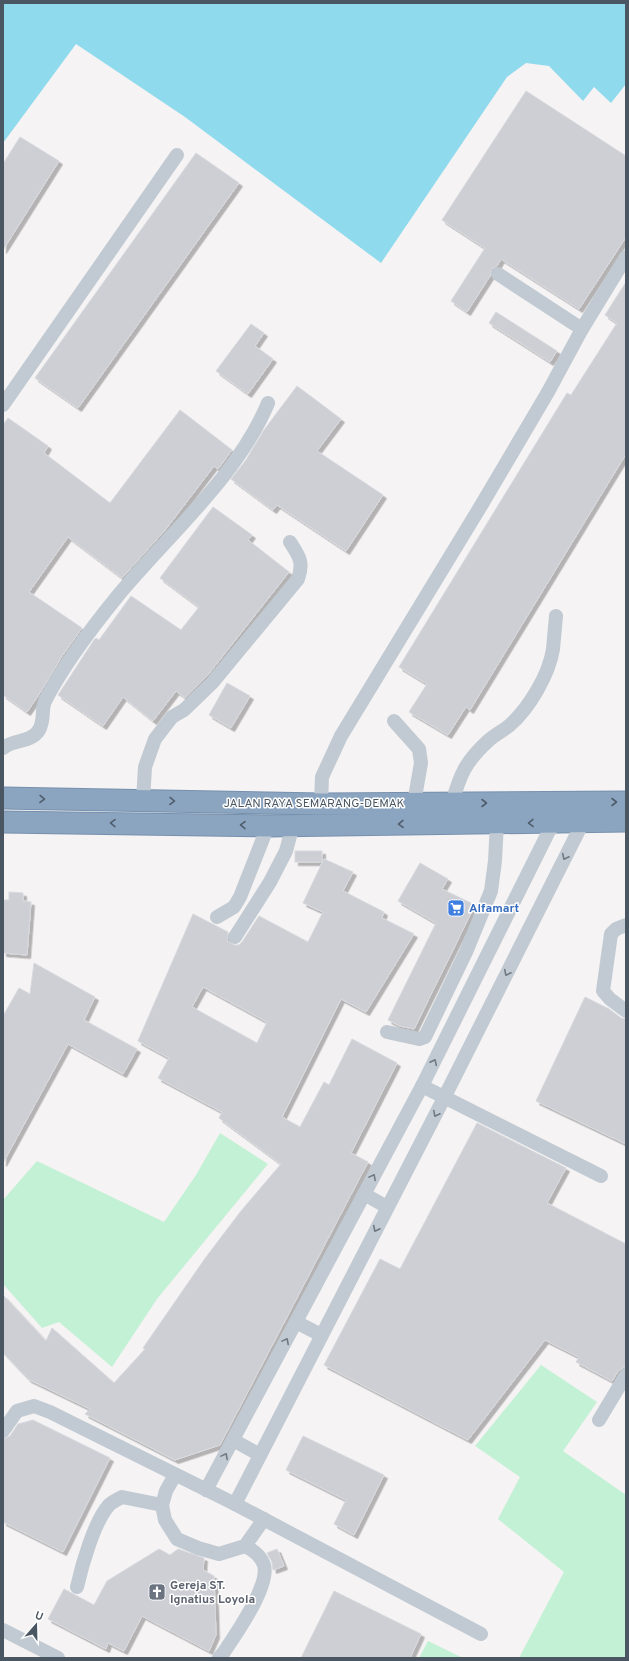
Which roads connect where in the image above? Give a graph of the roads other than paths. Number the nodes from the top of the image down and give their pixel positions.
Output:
1 (177, 155) dead end
2 (626, 256) edge
3 (498, 274) dead end
4 (582, 329) junction
5 (268, 403) dead end
6 (3, 405) edge
7 (290, 542) dead end
8 (556, 616) dead end
9 (394, 721) dead end
10 (3, 748) edge
11 (3, 798) edge
12 (143, 801) junction
13 (626, 802) edge
14 (414, 803) junction
15 (452, 803) junction
16 (321, 804) junction
17 (626, 821) edge
18 (3, 822) edge
19 (583, 822) junction
20 (497, 823) junction
21 (555, 823) junction
22 (293, 825) junction
23 (268, 826) junction
24 (218, 917) dead end
25 (626, 925) edge
26 (235, 937) dead end
27 (626, 1011) edge
28 (387, 1032) dead end
29 (422, 1086) junction
30 (444, 1098) junction
31 (602, 1176) dead end
32 (364, 1194) junction
33 (388, 1207) junction
34 (296, 1322) junction
35 (321, 1335) junction
36 (626, 1375) edge
37 (599, 1420) dead end
38 (3, 1431) edge
39 (233, 1440) junction
40 (260, 1455) junction
41 (175, 1475) junction
42 (206, 1490) junction
43 (235, 1504) junction
44 (162, 1505) junction
45 (264, 1519) junction
46 (245, 1546) junction
47 (77, 1587) dead end
48 (3, 1630) edge
49 (481, 1634) dead end
50 (58, 1658) edge
51 (219, 1658) edge

1 - 6 lane
2 - 4 lane
3 - 4 lane
4 - 16 lane
5 - 10 lane
7 - 12 lane
8 - 15 lane
9 - 14 lane
11 -> 12 highway, JALAN RAYA SEMARANG-DEMAK
12 -> 16 highway, JALAN RAYA SEMARANG-DEMAK
15 -> 13 highway, JALAN RAYA SEMARANG-DEMAK
14 - 15 highway, JALAN RAYA SEMARANG-DEMAK
14 - 16 highway, JALAN RAYA SEMARANG-DEMAK
17 - 19 highway, JALAN RAYA SEMARANG-DEMAK
23 -> 18 highway, JALAN RAYA SEMARANG-DEMAK
19 - 21 highway, JALAN RAYA SEMARANG-DEMAK
19 -> 30 lane
21 -> 20 highway, JALAN RAYA SEMARANG-DEMAK
20 -> 22 highway, JALAN RAYA SEMARANG-DEMAK
20 - 28 lane
29 -> 21 lane
22 - 23 highway, JALAN RAYA SEMARANG-DEMAK
22 - 26 lane
23 - 24 lane
25 - 27 lane
29 - 30 lane
32 -> 29 lane
30 - 31 lane
30 -> 33 lane
32 - 33 lane
32 - 34 lane
33 -> 35 lane
34 - 35 lane
39 -> 34 lane
35 - 40 lane
36 - 37 lane
38 - 41 lane
39 - 40 lane
42 -> 39 lane
40 - 43 lane
41 - 42 lane
41 - 44 lane
42 - 43 lane
43 - 45 lane
44 - 46 lane
44 - 47 lane
45 - 46 lane
45 - 49 lane
46 - 51 lane
48 - 50 lane

